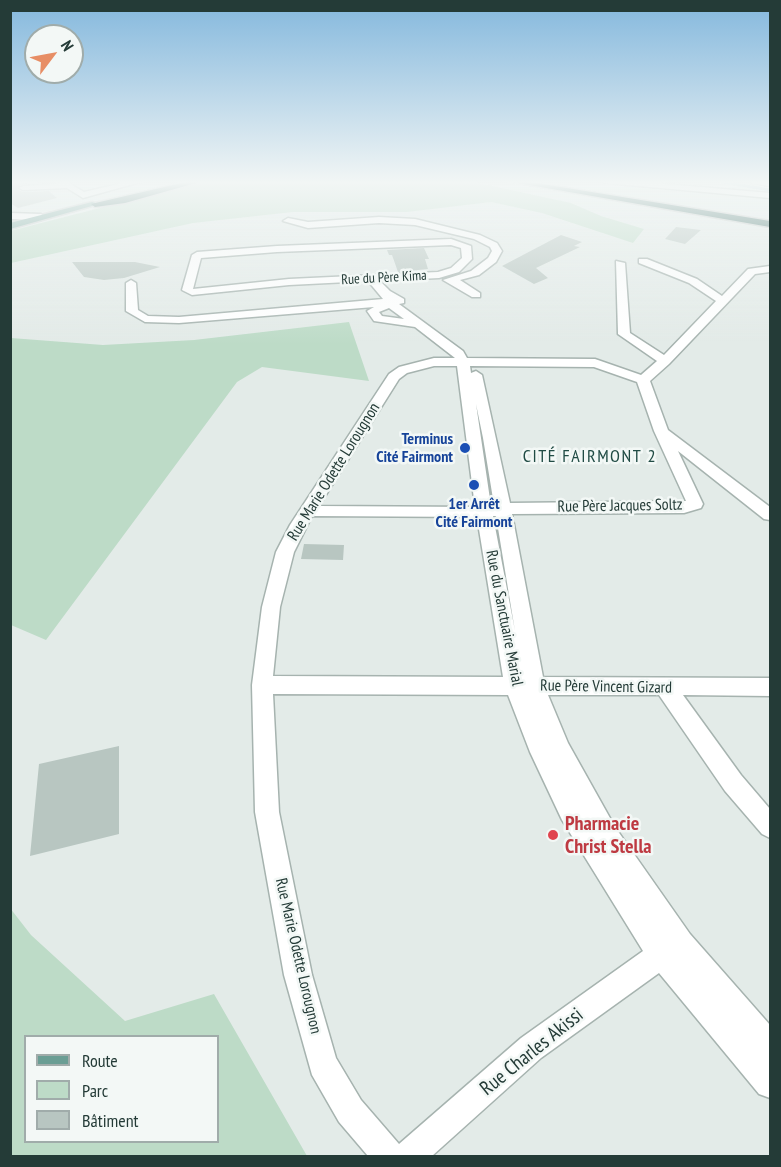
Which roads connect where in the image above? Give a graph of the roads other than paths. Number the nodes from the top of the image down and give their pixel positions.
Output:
1 (471, 235) edge
2 (643, 261) dead end
3 (620, 263) dead end
4 (771, 269) edge
5 (399, 278) junction
6 (372, 279) junction
7 (452, 280) junction
8 (131, 283) dead end
9 (476, 295) dead end
10 (392, 299) junction
11 (723, 300) junction
12 (419, 324) junction
13 (665, 361) junction
14 (468, 362) junction
15 (643, 380) junction
16 (661, 431) junction
17 (310, 510) junction
18 (493, 511) junction
19 (771, 515) edge
20 (261, 685) junction
21 (525, 686) junction
22 (771, 687) edge
23 (666, 688) junction
24 (771, 826) edge
25 (661, 955) junction
26 (771, 1047) edge
27 (771, 1083) edge
28 (388, 1156) edge
29 (409, 1156) edge

1 - 7 street
2 - 11 street
3 - 13 street
4 - 11 street
5 - 6 street, Rue du Père Kima
5 - 6 street, Rue du Père Kima
5 - 7 street
6 - 10 street
7 - 9 street
8 - 10 street
10 - 12 street
10 - 12 street
10 - 14 street
11 - 13 street
12 - 14 street
13 - 15 street
14 - 15 street, Rue Marie Odette Lorougnon
14 - 17 street, Rue Marie Odette Lorougnon
14 - 18 street, Rue du Sanctuaire Marial
15 - 16 street, Rue Père Jacques Soltz
16 - 18 street, Rue Père Jacques Soltz
16 - 19 street
17 - 18 street, Rue Père Jacques Soltz
17 - 20 street, Rue Marie Odette Lorougnon
18 - 21 street, Rue du Sanctuaire Marial
20 - 21 street, Rue Père Vincent Gizard
20 - 28 street, Rue Marie Odette Lorougnon
21 - 23 street, Rue Père Vincent Gizard
21 - 25 street, Rue du Sanctuaire Marial
21 - 26 street, Rue du Sanctuaire Marial
22 - 23 street, Rue Père Vincent Gizard
23 - 24 street
25 - 27 street, Rue du Sanctuaire Marial
25 - 29 street, Rue Charles Akissi

